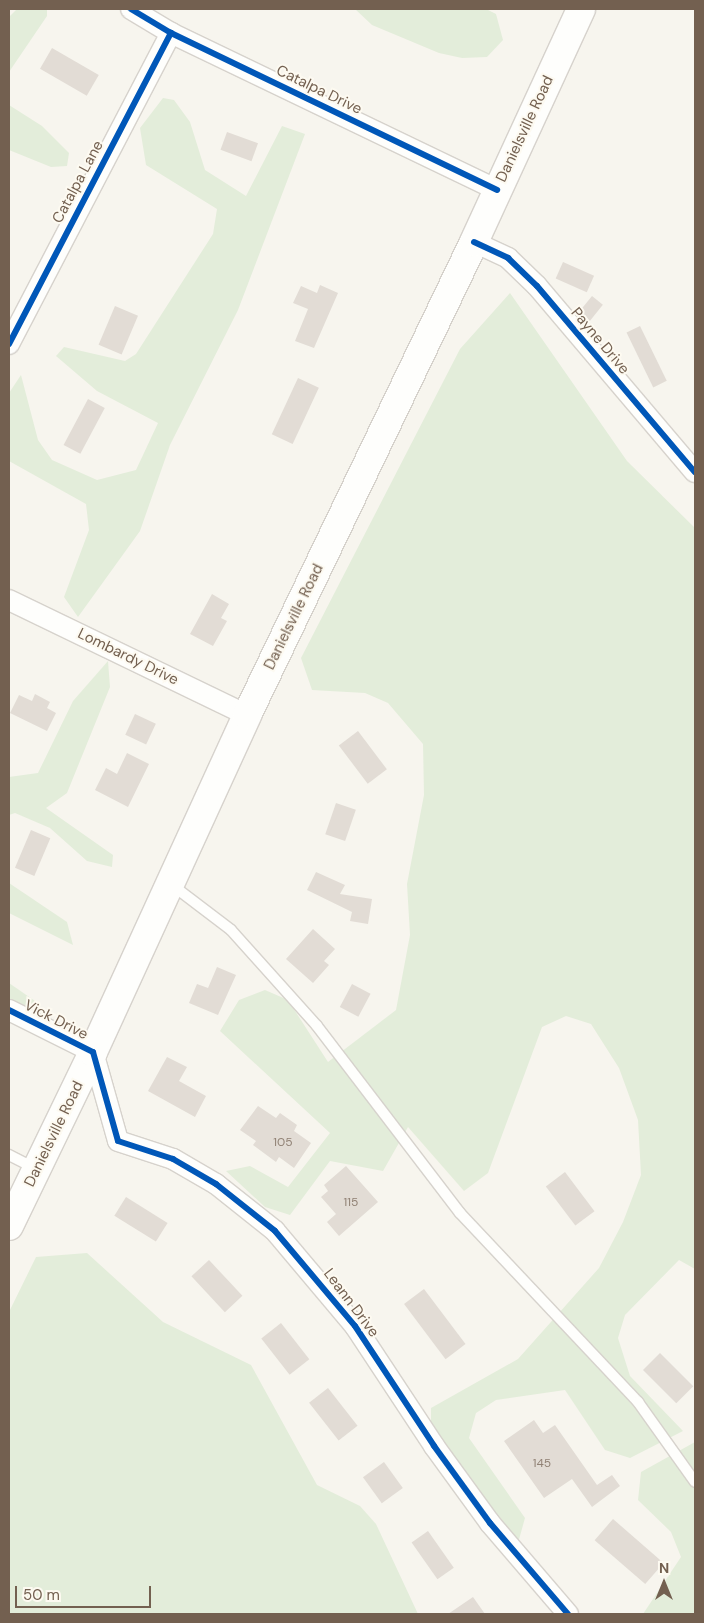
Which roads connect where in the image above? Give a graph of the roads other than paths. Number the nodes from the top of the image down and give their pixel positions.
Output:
1 (131, 9) edge
2 (581, 9) edge
3 (171, 33) junction
4 (497, 190) junction
5 (474, 242) junction
6 (9, 344) edge
7 (695, 472) edge
8 (9, 600) edge
9 (247, 715) junction
10 (168, 883) junction
11 (9, 1010) edge
12 (93, 1052) junction
13 (9, 1155) edge
14 (36, 1169) junction
15 (9, 1226) edge
16 (695, 1482) edge
17 (568, 1614) edge

1 - 3 street, Catalpa Drive
2 - 4 main road, Danielsville Road
3 - 4 street, Catalpa Drive
3 - 6 street, Catalpa Lane
4 - 5 main road, Danielsville Road
5 - 7 street, Payne Drive
5 - 9 main road, Danielsville Road
8 - 9 street, Lombardy Drive
9 - 10 main road, Danielsville Road
10 - 12 main road, Danielsville Road
10 - 16 lane
11 - 12 street, Vick Drive
12 - 14 main road, Danielsville Road
12 - 17 street, Leann Drive
13 - 14 lane
14 - 15 main road, Danielsville Road

